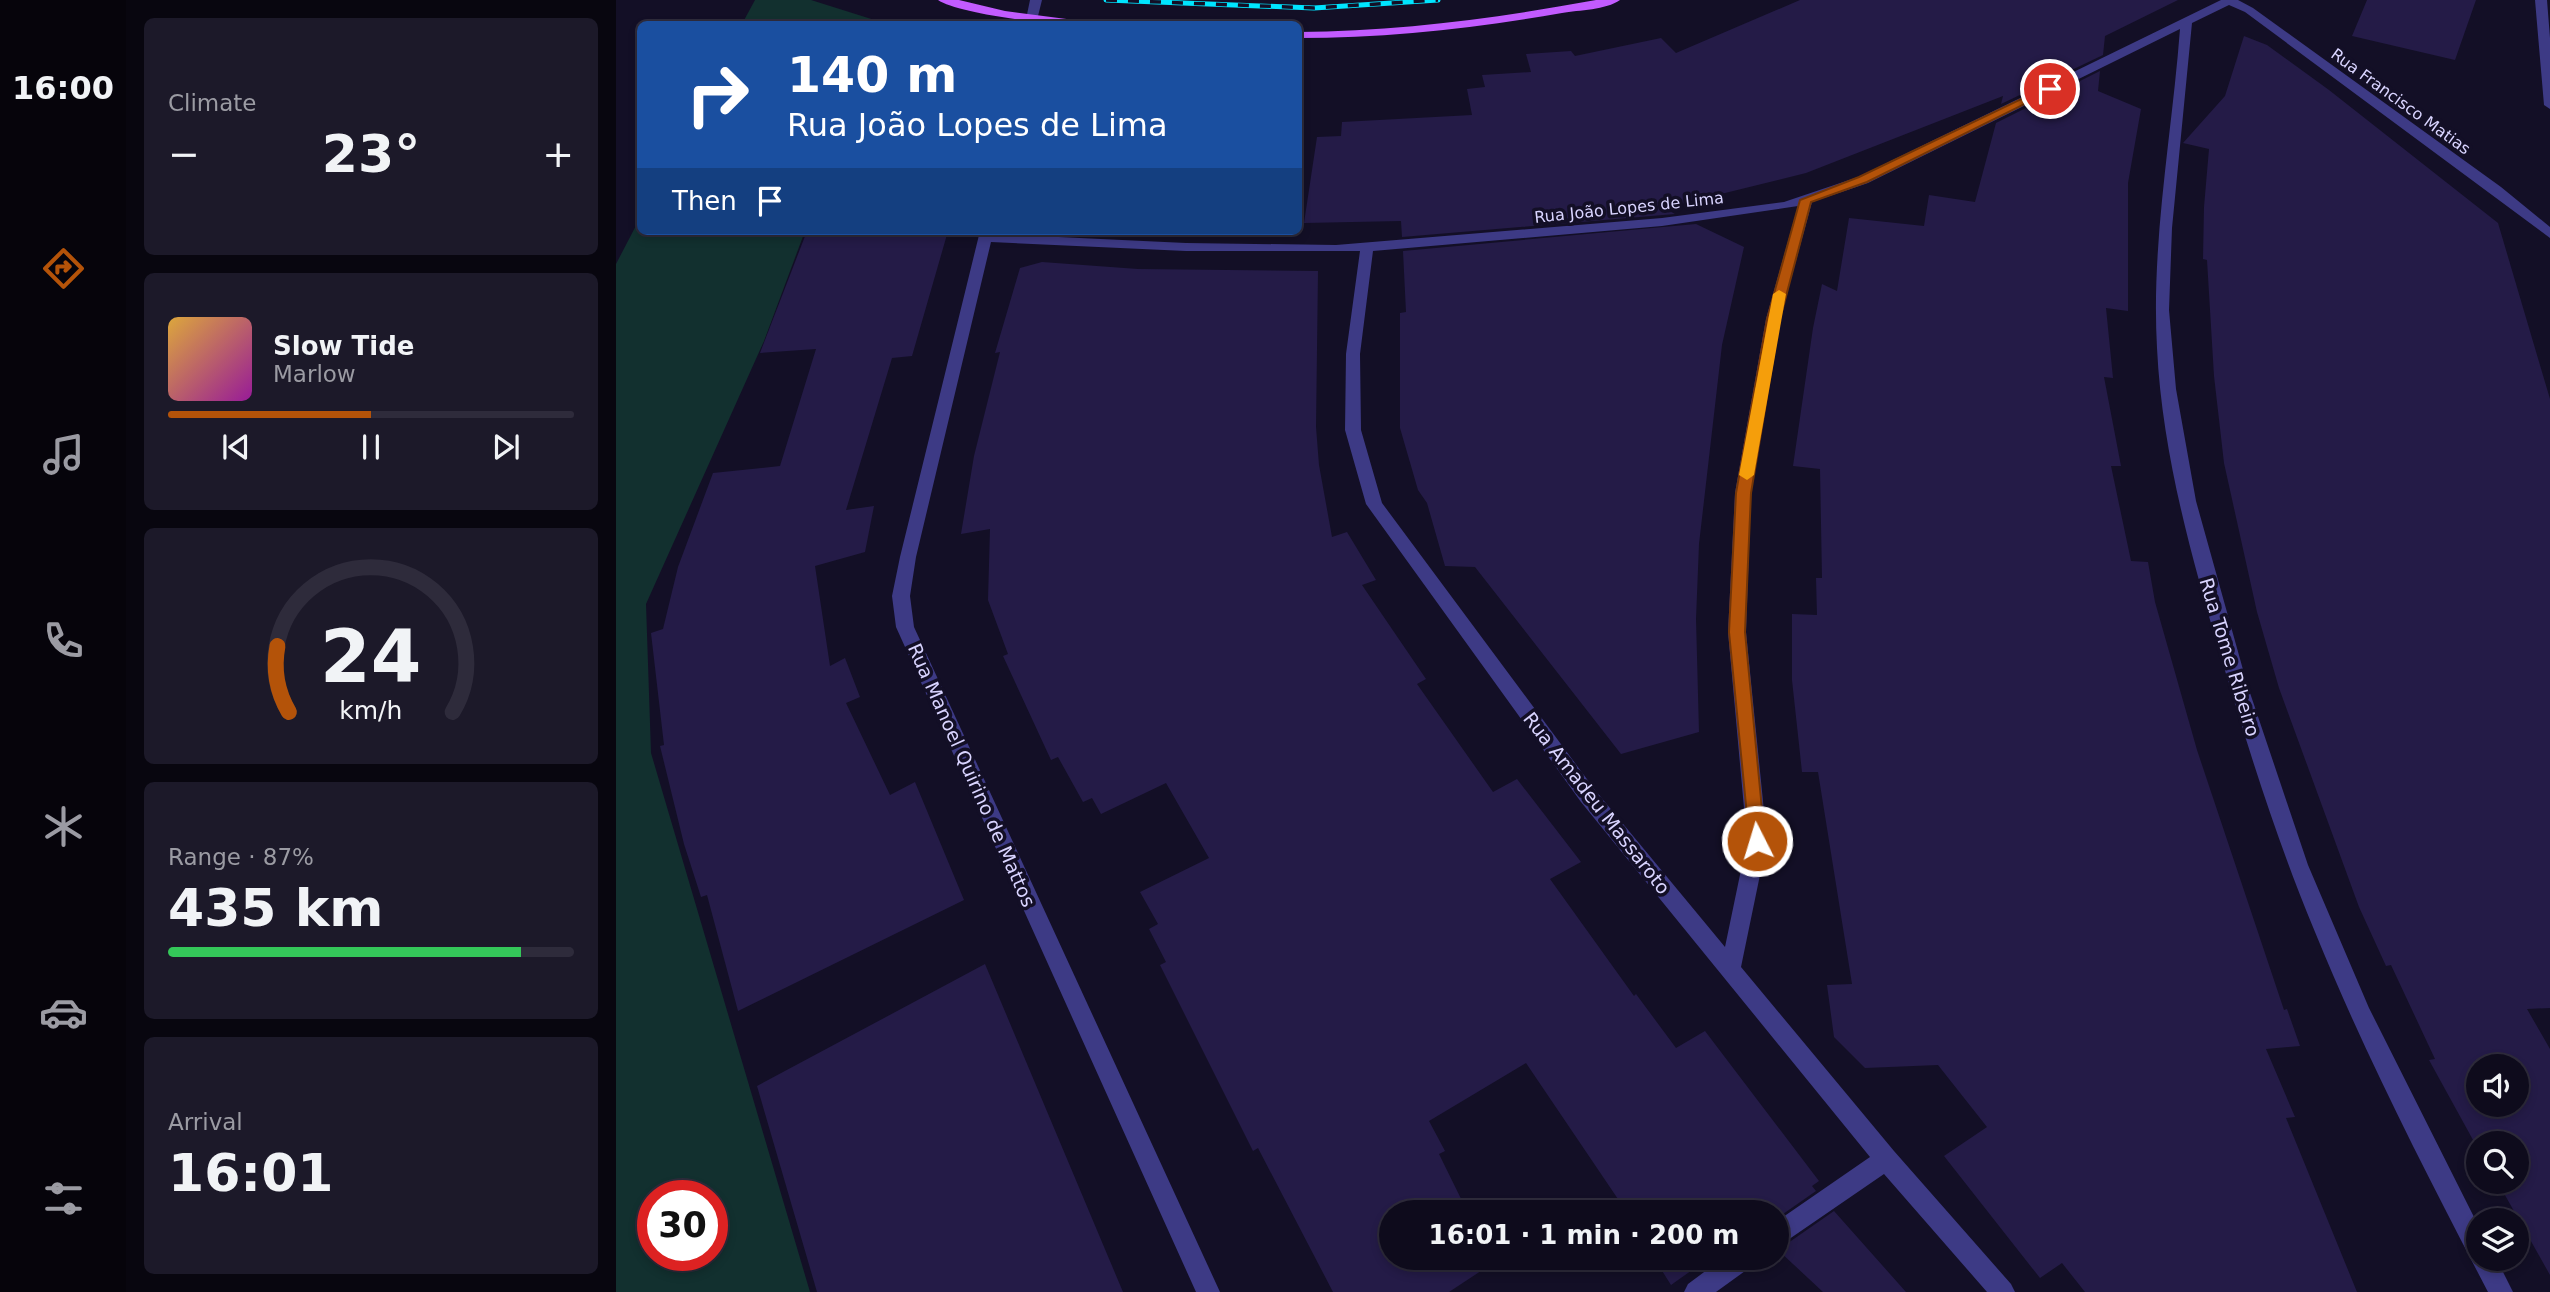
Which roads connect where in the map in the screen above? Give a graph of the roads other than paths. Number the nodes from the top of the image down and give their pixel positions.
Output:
1 (944, 0) edge
2 (1036, 0) edge
3 (2229, 0) edge
4 (2541, 0) edge
5 (1609, 1) edge
6 (1032, 21) edge
7 (2186, 23) junction
8 (1302, 35) edge
9 (2550, 105) edge
10 (1806, 200) junction
11 (2550, 234) edge
12 (986, 235) edge
13 (1001, 235) edge
14 (1367, 246) junction
15 (1730, 970) junction
16 (1886, 1159) junction
17 (2466, 1226) edge
18 (1789, 1227) edge
19 (1727, 1270) edge
20 (2490, 1271) edge
21 (1208, 1292) edge
22 (1696, 1292) edge
23 (2003, 1292) edge
24 (2501, 1292) edge

1 - 6 main road
2 - 6 street
3 - 7 street, Rua João Lopes de Lima
3 - 11 street, Rua Francisco Matias
4 - 9 street
5 - 8 main road
7 - 10 street, Rua João Lopes de Lima
7 - 17 street, Rua Tome Ribeiro
10 - 14 street, Rua João Lopes de Lima
10 - 15 street
12 - 21 street, Rua Manoel Quirino de Mattos
13 - 14 street, Rua João Lopes de Lima
14 - 15 street, Rua Amadeu Massaroto
15 - 16 street, Rua Amadeu Massaroto
16 - 18 street
16 - 23 street, Rua Amadeu Massaroto
19 - 22 street
20 - 24 street

